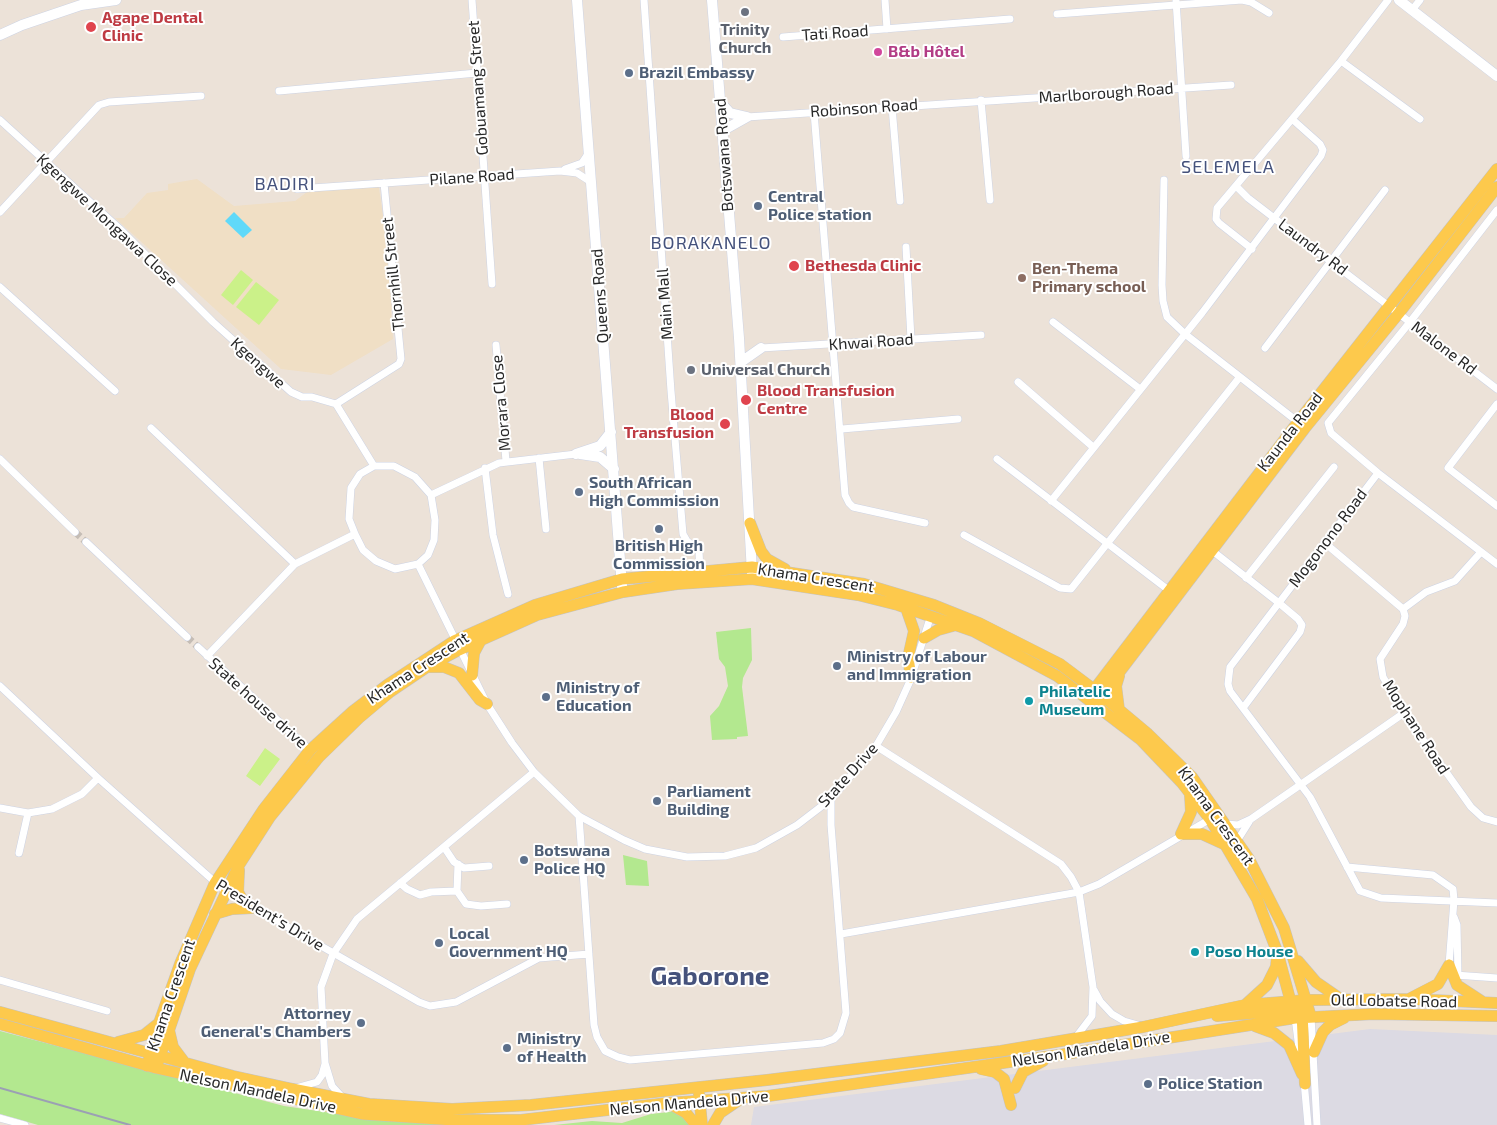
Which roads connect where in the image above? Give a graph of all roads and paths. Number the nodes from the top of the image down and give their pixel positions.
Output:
1 (116, 0) edge
2 (472, 0) edge
3 (577, 0) edge
4 (644, 0) edge
5 (712, 0) edge
6 (885, 0) edge
7 (1388, 0) edge
8 (1399, 0) edge
9 (1420, 0) edge
10 (1176, 3) edge
11 (1412, 10) junction
12 (1269, 13) dead end
13 (1057, 14) dead end
14 (1010, 19) dead end
15 (887, 29) junction
16 (0, 35) edge
17 (783, 37) dead end
18 (1342, 60) junction
19 (477, 73) junction
20 (1497, 76) edge
21 (1231, 86) dead end
22 (1182, 88) junction
23 (279, 91) dead end
24 (201, 96) dead end
25 (981, 100) junction
26 (720, 102) junction
27 (892, 107) junction
28 (814, 112) junction
29 (747, 117) junction
30 (1292, 119) junction
31 (1420, 119) dead end
32 (0, 120) edge
33 (722, 131) junction
34 (589, 152) junction
35 (1186, 156) dead end
36 (46, 162) junction
37 (1497, 169) edge
38 (560, 171) junction
39 (484, 175) junction
40 (1164, 180) dead end
41 (591, 182) junction
42 (384, 183) junction
43 (1237, 187) junction
44 (1497, 187) edge
45 (297, 189) dead end
46 (1384, 190) dead end
47 (990, 200) dead end
48 (900, 201) dead end
49 (1497, 210) edge
50 (0, 212) edge
51 (1275, 218) junction
52 (906, 247) dead end
53 (1252, 249) junction
54 (1332, 261) junction
55 (492, 284) dead end
56 (0, 287) edge
57 (1395, 310) junction
58 (213, 322) joint
59 (1053, 322) dead end
60 (1410, 322) junction
61 (1185, 334) junction
62 (981, 335) dead end
63 (739, 338) junction
64 (911, 339) junction
65 (832, 344) junction
66 (496, 345) dead end
67 (761, 348) junction
68 (1265, 348) dead end
69 (741, 362) junction
70 (1239, 378) junction
71 (1018, 382) dead end
72 (1140, 389) junction
73 (1497, 389) edge
74 (115, 391) dead end
75 (336, 404) junction
76 (1497, 404) edge
77 (958, 419) dead end
78 (1298, 422) junction
79 (152, 428) dead end
80 (842, 429) junction
81 (611, 432) junction
82 (1093, 448) junction
83 (576, 454) junction
84 (539, 458) junction
85 (0, 459) edge
86 (997, 459) dead end
87 (506, 461) junction
88 (374, 466) junction
89 (1334, 467) dead end
90 (485, 468) junction
91 (614, 469) junction
92 (1378, 473) junction
93 (431, 495) junction
94 (1051, 501) junction
95 (1497, 506) edge
96 (750, 523) junction
97 (925, 523) dead end
98 (546, 529) dead end
99 (75, 532) tunnel mouth
100 (355, 534) junction
101 (964, 535) dead end
102 (86, 542) tunnel mouth
103 (1108, 544) junction
104 (1326, 544) junction
105 (1208, 547) junction
106 (1481, 552) junction
107 (295, 564) junction
108 (418, 564) junction
109 (1497, 564) edge
110 (752, 567) junction
111 (700, 571) junction
112 (789, 571) junction
113 (1246, 578) junction
114 (622, 579) junction
115 (752, 579) junction
116 (623, 592) junction
117 (1173, 593) junction
118 (508, 594) dead end
119 (1279, 603) junction
120 (906, 608) junction
121 (933, 611) junction
122 (1404, 612) junction
123 (956, 625) junction
124 (187, 637) tunnel mouth
125 (482, 638) junction
126 (924, 638) junction
127 (456, 646) junction
128 (198, 647) tunnel mouth
129 (207, 656) junction
130 (1060, 664) junction
131 (427, 668) junction
132 (1115, 670) junction
133 (472, 675) junction
134 (911, 677) junction
135 (0, 686) edge
136 (1090, 694) junction
137 (1101, 701) junction
138 (487, 704) junction
139 (1243, 708) junction
140 (1119, 710) junction
141 (1404, 713) junction
142 (876, 746) junction
143 (310, 750) junction
144 (319, 758) junction
145 (534, 772) junction
146 (98, 778) junction
147 (1301, 785) junction
148 (1189, 792) junction
149 (831, 799) junction
150 (0, 808) edge
151 (28, 813) junction
152 (579, 816) junction
153 (1214, 816) junction
154 (1250, 819) junction
155 (1497, 822) edge
156 (1226, 824) junction
157 (1181, 834) junction
158 (1232, 844) junction
159 (444, 847) junction
160 (19, 853) dead end
161 (458, 864) junction
162 (239, 865) junction
163 (488, 866) dead end
164 (1347, 867) junction
165 (215, 883) junction
166 (400, 883) junction
167 (458, 890) junction
168 (225, 891) junction
169 (1079, 892) junction
170 (1454, 900) junction
171 (1497, 903) edge
172 (507, 904) dead end
173 (247, 905) junction
174 (214, 914) junction
175 (1452, 915) junction
176 (1279, 920) junction
177 (841, 934) junction
178 (333, 954) junction
179 (589, 954) junction
180 (1278, 954) junction
181 (1293, 954) junction
182 (1453, 972) junction
183 (1497, 978) edge
184 (0, 980) edge
185 (1093, 987) junction
186 (1409, 999) junction
187 (1342, 1000) junction
188 (1484, 1002) junction
189 (1497, 1003) edge
190 (1245, 1005) junction
191 (1300, 1009) junction
192 (107, 1011) dead end
193 (0, 1012) edge
194 (1374, 1014) junction
195 (1206, 1015) junction
196 (1348, 1016) junction
197 (1497, 1016) edge
198 (0, 1024) edge
199 (164, 1024) junction
200 (1246, 1024) junction
201 (1143, 1026) junction
202 (1076, 1038) junction
203 (114, 1043) junction
204 (1314, 1052) junction
205 (155, 1054) junction
206 (1059, 1055) junction
207 (185, 1063) junction
208 (325, 1064) junction
209 (152, 1067) junction
210 (964, 1068) junction
211 (1304, 1080) junction
212 (703, 1086) junction
213 (288, 1088) junction
214 (1015, 1088) dead end
215 (743, 1098) junction
216 (346, 1100) junction
217 (704, 1100) junction
218 (668, 1103) junction
219 (1011, 1106) dead end
220 (0, 1118) edge
221 (25, 1125) edge
222 (696, 1125) edge
223 (702, 1125) edge
224 (712, 1125) edge
225 (1308, 1125) edge
226 (1317, 1125) edge

1 - 16 main road
2 - 19 street, Gobuamang Street
3 - 34 main road, Queens Road
4 - 111 street, Main Mall
5 - 26 main road, Botswana Road
6 - 15 street
7 - 18 street
8 - 11 main road
9 - 11 street
10 - 12 street
10 - 13 street
10 - 22 street
11 - 20 main road
14 - 15 street, Tati Road
15 - 17 street, Tati Road
18 - 30 street
18 - 31 street
19 - 23 street
19 - 39 street, Gobuamang Street
21 - 22 street, Marlborough Road
22 - 25 street, Marlborough Road
22 - 35 street
24 - 36 street
25 - 27 street, Robinson Road
25 - 47 street
26 - 29 main road
26 - 33 main road, Botswana Road
27 - 28 street, Robinson Road
27 - 48 street
28 - 29 street, Robinson Road
28 - 65 street
29 - 33 main road
30 - 43 street
30 - 51 street
32 - 36 street, Kgengwe Mongawa Close
33 - 63 main road, Botswana Road
34 - 38 street
34 - 41 main road, Queens Road
36 - 50 street
36 - 58 street, Kgengwe Mongawa Close
37 - 57 main road, Kaunda Road
38 - 39 street, Pilane Road
38 - 41 street
39 - 42 street, Pilane Road
39 - 55 street, Gobuamang Street
40 - 61 street
41 - 81 main road, Queens Road
42 - 45 street, Pilane Road
42 - 75 street, Thornhill Street
43 - 51 street, Laundry Rd
43 - 53 street
44 - 57 main road, Kaunda Road
46 - 54 street
49 - 60 street
51 - 53 street
51 - 54 street, Laundry Rd
52 - 64 street
53 - 61 street
54 - 57 street, Laundry Rd
54 - 68 street
56 - 74 street
57 - 60 street, Malone Rd
57 - 78 main road, Kaunda Road
57 - 105 main road, Kaunda Road
58 - 75 street, Kgengwe
59 - 72 street
60 - 73 street, Malone Rd
60 - 92 street
61 - 70 street
61 - 72 street
62 - 64 street, Khwai Road
63 - 67 main road
63 - 69 main road, Botswana Road
64 - 65 street, Khwai Road
65 - 67 street, Khwai Road
65 - 80 street
66 - 87 street, Morara Close
67 - 69 main road
69 - 96 main road, Botswana Road
70 - 78 street
70 - 103 street
71 - 82 street
72 - 82 street
75 - 88 street
76 - 95 street
77 - 80 street
78 - 105 main road, Kaunda Road
79 - 107 street
80 - 97 street
81 - 83 main road
81 - 91 main road, Queens Road
82 - 94 street
83 - 84 street
83 - 91 main road
84 - 87 street
84 - 98 street
85 - 99 street
86 - 94 street
87 - 90 street
88 - 93 street
88 - 100 street
89 - 113 street
90 - 93 street
90 - 118 street
91 - 114 main road, Queens Road
92 - 104 street, Mogonono Road
92 - 106 street
93 - 108 street
94 - 103 street
96 - 110 main road, Botswana Road
96 - 112 main road
100 - 107 street
100 - 108 street
101 - 103 street
102 - 124 street
103 - 117 street
104 - 119 street, Mogonono Road
104 - 122 street
105 - 113 street
105 - 117 main road, Kaunda Road
106 - 109 street
106 - 122 street
107 - 129 street
108 - 127 street, State Drive
110 - 111 main road, Khama Crescent
110 - 112 main road, Khama Crescent
110 - 115 main road, Botswana Road
111 - 114 main road, Khama Crescent
112 - 121 main road, Khama Crescent
113 - 119 street
114 - 116 main road, Queens Road
114 - 127 main road, Khama Crescent
115 - 116 main road, Khama Crescent
115 - 120 main road, Khama Crescent
116 - 125 main road, Khama Crescent
117 - 132 main road, Kaunda Road
119 - 139 street, Mogonono Road
119 - 139 street
120 - 121 main road, Khama Crescent
120 - 134 main road
121 - 123 main road, Khama Crescent
121 - 126 street, State Drive
121 - 130 main road, Khama Crescent
122 - 141 street, Mophane Road
123 - 126 main road
123 - 136 main road, Khama Crescent
125 - 127 main road, Khama Crescent
125 - 133 main road
126 - 134 street, State Drive
127 - 131 main road, Khama Crescent
127 - 133 street, State Drive
127 - 143 main road, Khama Crescent
128 - 129 street, State house drive
129 - 143 street, State house drive
130 - 132 main road
130 - 136 main road, Khama Crescent
131 - 138 main road
131 - 144 main road, Khama Crescent
132 - 136 main road, Kaunda Road
132 - 137 main road, Kaunda Road
132 - 140 main road
133 - 138 street, State Drive
134 - 142 street, State Drive
135 - 146 street, President's Drive
136 - 137 main road, Khama Crescent
137 - 140 main road, Khama Crescent
137 - 148 main road, Khama Crescent
138 - 145 street, State Drive
139 - 147 street, Mogonono Road
140 - 153 main road, Khama Crescent
141 - 147 street
141 - 155 street, Mophane Road
142 - 149 street, State Drive
142 - 169 street
143 - 144 street, State house drive
143 - 165 main road, Khama Crescent
144 - 162 main road, Khama Crescent
145 - 152 street, State Drive
145 - 159 street
146 - 151 street
146 - 165 street, President's Drive
147 - 154 street
147 - 164 street, Mogonono Road
148 - 153 main road, Khama Crescent
148 - 157 main road
149 - 152 street, State Drive
149 - 177 street
150 - 151 street
151 - 160 street
152 - 179 street
153 - 156 main road, Khama Crescent
153 - 157 street
153 - 158 main road, Khama Crescent
154 - 156 street
154 - 158 street
156 - 158 main road, Khama Crescent
157 - 158 main road
157 - 169 street
158 - 176 main road, Khama Crescent
158 - 180 main road, Khama Crescent
159 - 161 street
159 - 166 street
161 - 163 street
161 - 167 street
162 - 168 main road, Khama Crescent
162 - 173 main road
164 - 170 street
164 - 170 street, Mogonono Road
165 - 168 street, President's Drive
165 - 199 main road, Khama Crescent
166 - 167 street
166 - 178 street
167 - 172 street
168 - 173 street, President's Drive
168 - 174 main road, Khama Crescent
169 - 177 street
169 - 185 street
170 - 171 street, Mogonono Road
170 - 175 street
173 - 174 main road
173 - 178 street, President's Drive
174 - 199 main road, Khama Crescent
175 - 182 street
175 - 182 street
176 - 181 main road, Khama Crescent
176 - 191 main road
177 - 179 street
178 - 179 street, President's Drive
178 - 208 street
180 - 190 main road
180 - 191 main road, Khama Crescent
181 - 187 main road
181 - 191 main road, Khama Crescent
182 - 183 street
182 - 186 main road
182 - 188 main road
184 - 192 street
185 - 201 street
185 - 202 street
186 - 187 main road, Old Lobatse Road
186 - 188 main road, Old Lobatse Road
187 - 191 main road, Old Lobatse Road
188 - 189 main road, Old Lobatse Road
190 - 191 main road, Nelson Mandela Drive
190 - 195 main road, Nelson Mandela Drive
191 - 194 main road
191 - 195 main road
191 - 196 main road, Old Lobatse Road
191 - 200 main road, Nelson Mandela Drive
191 - 204 street
191 - 211 main road
193 - 203 main road, Nelson Mandela Drive
194 - 196 main road, Old Lobatse Road
194 - 197 main road, Old Lobatse Road
195 - 201 main road, Nelson Mandela Drive
196 - 204 main road
198 - 209 main road, Nelson Mandela Drive
199 - 203 main road
199 - 205 main road, Khama Crescent
199 - 207 main road
200 - 206 main road, Nelson Mandela Drive
200 - 211 main road
201 - 202 main road, Nelson Mandela Drive
202 - 212 main road, Nelson Mandela Drive
203 - 205 main road, Nelson Mandela Drive
204 - 226 street
205 - 207 main road, Nelson Mandela Drive
205 - 209 main road, Khama Crescent
206 - 210 main road, Nelson Mandela Drive
206 - 214 main road
207 - 213 main road, Nelson Mandela Drive
208 - 213 street
208 - 216 street
209 - 218 main road, Nelson Mandela Drive
210 - 215 main road, Nelson Mandela Drive
210 - 219 main road
211 - 225 street
212 - 216 main road, Nelson Mandela Drive
212 - 217 main road
213 - 216 main road, Nelson Mandela Drive
215 - 217 main road, Nelson Mandela Drive
215 - 224 main road
217 - 218 main road, Nelson Mandela Drive
217 - 223 main road
217 - 224 main road
218 - 222 main road
220 - 221 street

